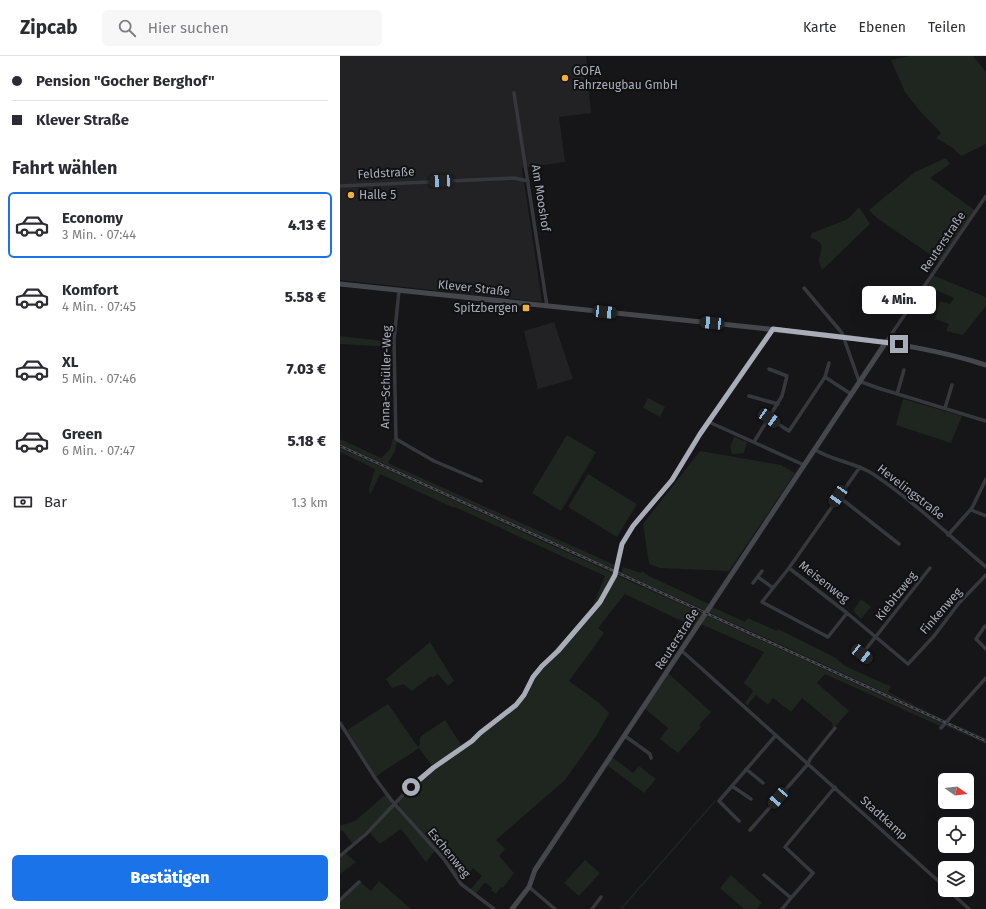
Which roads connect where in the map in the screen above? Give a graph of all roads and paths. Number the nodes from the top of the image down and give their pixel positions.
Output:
1 (514, 93) dead end
2 (528, 181) junction
3 (340, 186) edge
4 (986, 196) edge
5 (340, 284) edge
6 (804, 288) dead end
7 (399, 291) junction
8 (547, 306) junction
9 (773, 329) junction
10 (844, 337) junction
11 (887, 340) junction
12 (829, 363) dead end
13 (986, 365) edge
14 (769, 369) dead end
15 (904, 370) dead end
16 (825, 377) junction
17 (860, 381) junction
18 (952, 384) dead end
19 (851, 394) junction
20 (897, 394) junction
21 (749, 396) dead end
22 (778, 404) junction
23 (945, 408) junction
24 (769, 418) junction
25 (986, 421) edge
26 (709, 422) junction
27 (754, 442) junction
28 (814, 449) junction
29 (804, 465) junction
30 (860, 467) junction
31 (986, 479) edge
32 (481, 481) dead end
33 (838, 496) junction
34 (971, 510) junction
35 (986, 516) edge
36 (948, 535) junction
37 (898, 544) dead end
38 (986, 567) edge
39 (789, 568) junction
40 (930, 568) dead end
41 (762, 571) dead end
42 (986, 575) edge
43 (758, 577) junction
44 (753, 583) dead end
45 (773, 588) junction
46 (848, 613) junction
47 (985, 626) dead end
48 (876, 637) junction
49 (854, 648) dead end
50 (986, 649) edge
51 (682, 651) junction
52 (862, 654) junction
53 (870, 660) dead end
54 (912, 660) joint
55 (986, 678) edge
56 (340, 723) edge
57 (836, 728) dead end
58 (941, 728) dead end
59 (776, 735) junction
60 (625, 736) junction
61 (651, 758) dead end
62 (808, 764) junction
63 (746, 769) junction
64 (763, 783) dead end
65 (732, 786) junction
66 (835, 787) junction
67 (751, 799) dead end
68 (394, 804) junction
69 (739, 821) dead end
70 (750, 830) dead end
71 (340, 856) edge
72 (764, 875) dead end
73 (938, 881) edge
74 (359, 882) dead end
75 (529, 887) junction
76 (601, 897) dead end
77 (955, 897) edge
78 (791, 898) junction
79 (340, 900) edge
80 (494, 909) edge
81 (512, 909) edge
82 (555, 909) edge
83 (592, 909) edge
84 (782, 909) edge
85 (968, 909) edge

1 - 2 street, Am Mooshof
2 - 3 street, Feldstraße
2 - 8 street, Am Mooshof
4 - 11 street, Reuterstraße
5 - 7 street, Klever Straße
6 - 10 street
7 - 8 street, Klever Straße
7 - 32 street, Anna-Schüller-Weg
8 - 9 street, Klever Straße
9 - 10 street, Klever Straße
9 - 26 street
10 - 11 street, Klever Straße
10 - 17 street
11 - 13 street, Klever Straße
11 - 17 street, Reuterstraße
12 - 16 street
14 - 22 street
15 - 20 street
16 - 19 street
16 - 24 street
17 - 19 street, Reuterstraße
17 - 20 street
18 - 23 street
19 - 28 street, Reuterstraße
20 - 23 street
21 - 22 street
22 - 24 street
23 - 25 street
24 - 27 street
26 - 27 street
26 - 68 street
27 - 29 street
28 - 29 street, Reuterstraße
28 - 30 street, Hevelingstraße
29 - 51 street, Reuterstraße
30 - 33 street, Meisenweg
30 - 36 street, Hevelingstraße
31 - 34 street
33 - 37 street
33 - 39 street, Meisenweg
34 - 35 street
34 - 36 street
36 - 38 street, Hevelingstraße
39 - 45 street
39 - 46 street, Meisenweg
40 - 48 street, Kiebitzweg
41 - 43 street
42 - 54 street, Finkenweg
43 - 44 street
43 - 45 street
45 - 46 street
46 - 48 street, Meisenweg
47 - 50 street
48 - 52 street
48 - 54 street, Meisenweg
49 - 52 street
51 - 59 street, Stadtkamp
51 - 60 street, Reuterstraße
52 - 53 street
55 - 58 street
56 - 68 street, Eschenweg
57 - 62 street
59 - 62 street, Stadtkamp
59 - 63 street
60 - 61 street
60 - 75 street, Reuterstraße
62 - 66 street, Stadtkamp
62 - 70 street
63 - 64 street
63 - 65 street
65 - 67 street
65 - 69 street
66 - 73 street, Stadtkamp
66 - 78 street
68 - 71 street
68 - 80 street, Eschenweg
72 - 78 street
74 - 79 street
75 - 81 street, Reuterstraße
75 - 82 street
76 - 83 street
77 - 85 street
78 - 84 street

